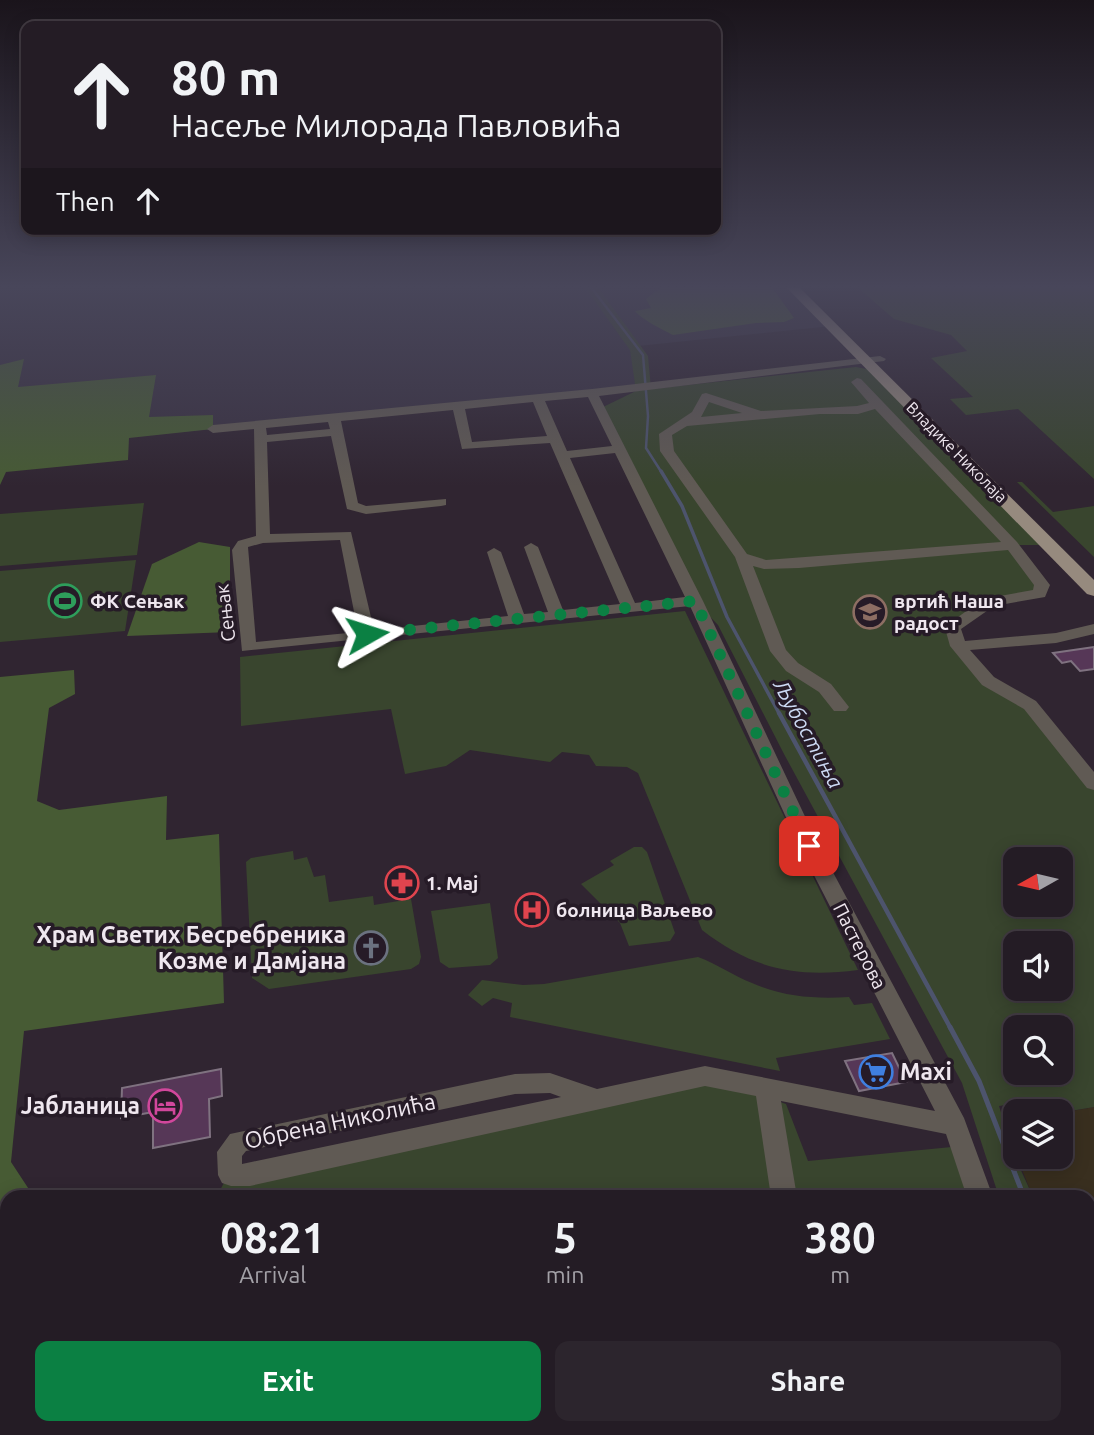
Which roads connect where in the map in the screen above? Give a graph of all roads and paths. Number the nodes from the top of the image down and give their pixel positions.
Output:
1 (865, 353) edge
2 (867, 353) edge
3 (875, 362) junction
4 (716, 379) junction
5 (857, 382) dead end
6 (672, 383) junction
7 (592, 393) junction
8 (706, 397) junction
9 (537, 398) junction
10 (877, 404) junction
11 (458, 406) junction
12 (762, 416) junction
13 (680, 423) junction
14 (336, 425) junction
15 (213, 429) dead end
16 (260, 432) junction
17 (555, 439) junction
18 (620, 449) junction
19 (562, 456) junction
20 (441, 502) dead end
21 (263, 539) junction
22 (1012, 545) junction
23 (531, 547) dead end
24 (494, 552) dead end
25 (742, 557) junction
26 (1094, 570) edge
27 (1094, 590) edge
28 (695, 601) junction
29 (629, 607) junction
30 (557, 614) junction
31 (517, 618) junction
32 (1094, 629) edge
33 (367, 634) junction
34 (1056, 638) junction
35 (1094, 638) edge
36 (958, 646) junction
37 (840, 706) dead end
38 (1094, 783) edge
39 (767, 1088) junction
40 (599, 1100) junction
41 (955, 1125) junction
42 (783, 1190) edge
43 (978, 1190) edge

1 - 3 main road, Владике Николаја
2 - 3 main road, Владике Николаја
3 - 4 street
3 - 26 main road, Владике Николаја
3 - 27 main road, Владике Николаја
4 - 6 street
4 - 8 street
5 - 10 street
6 - 7 street
6 - 8 street
7 - 9 street
7 - 18 street, Пастерова
8 - 12 street
8 - 13 street
9 - 11 street
9 - 17 street
10 - 12 street
10 - 22 street
11 - 14 street
11 - 17 street
12 - 13 street
13 - 25 street
14 - 16 street
14 - 20 street
15 - 16 street
16 - 21 street
17 - 19 street
18 - 19 street
18 - 28 street, Пастерова
19 - 29 street
21 - 33 street
21 - 33 street, Сењак
22 - 25 street
22 - 36 street
23 - 30 street
24 - 31 street
25 - 37 street
28 - 29 street
28 - 41 street, Пастерова
29 - 30 street
30 - 31 street
31 - 33 street
32 - 34 street
34 - 35 street
34 - 36 street
36 - 38 street
39 - 40 street, Обрена Николића
39 - 41 street, Обрена Николића
39 - 42 street
40 - 40 street, Обрена Николића
41 - 43 street, Пастерова

